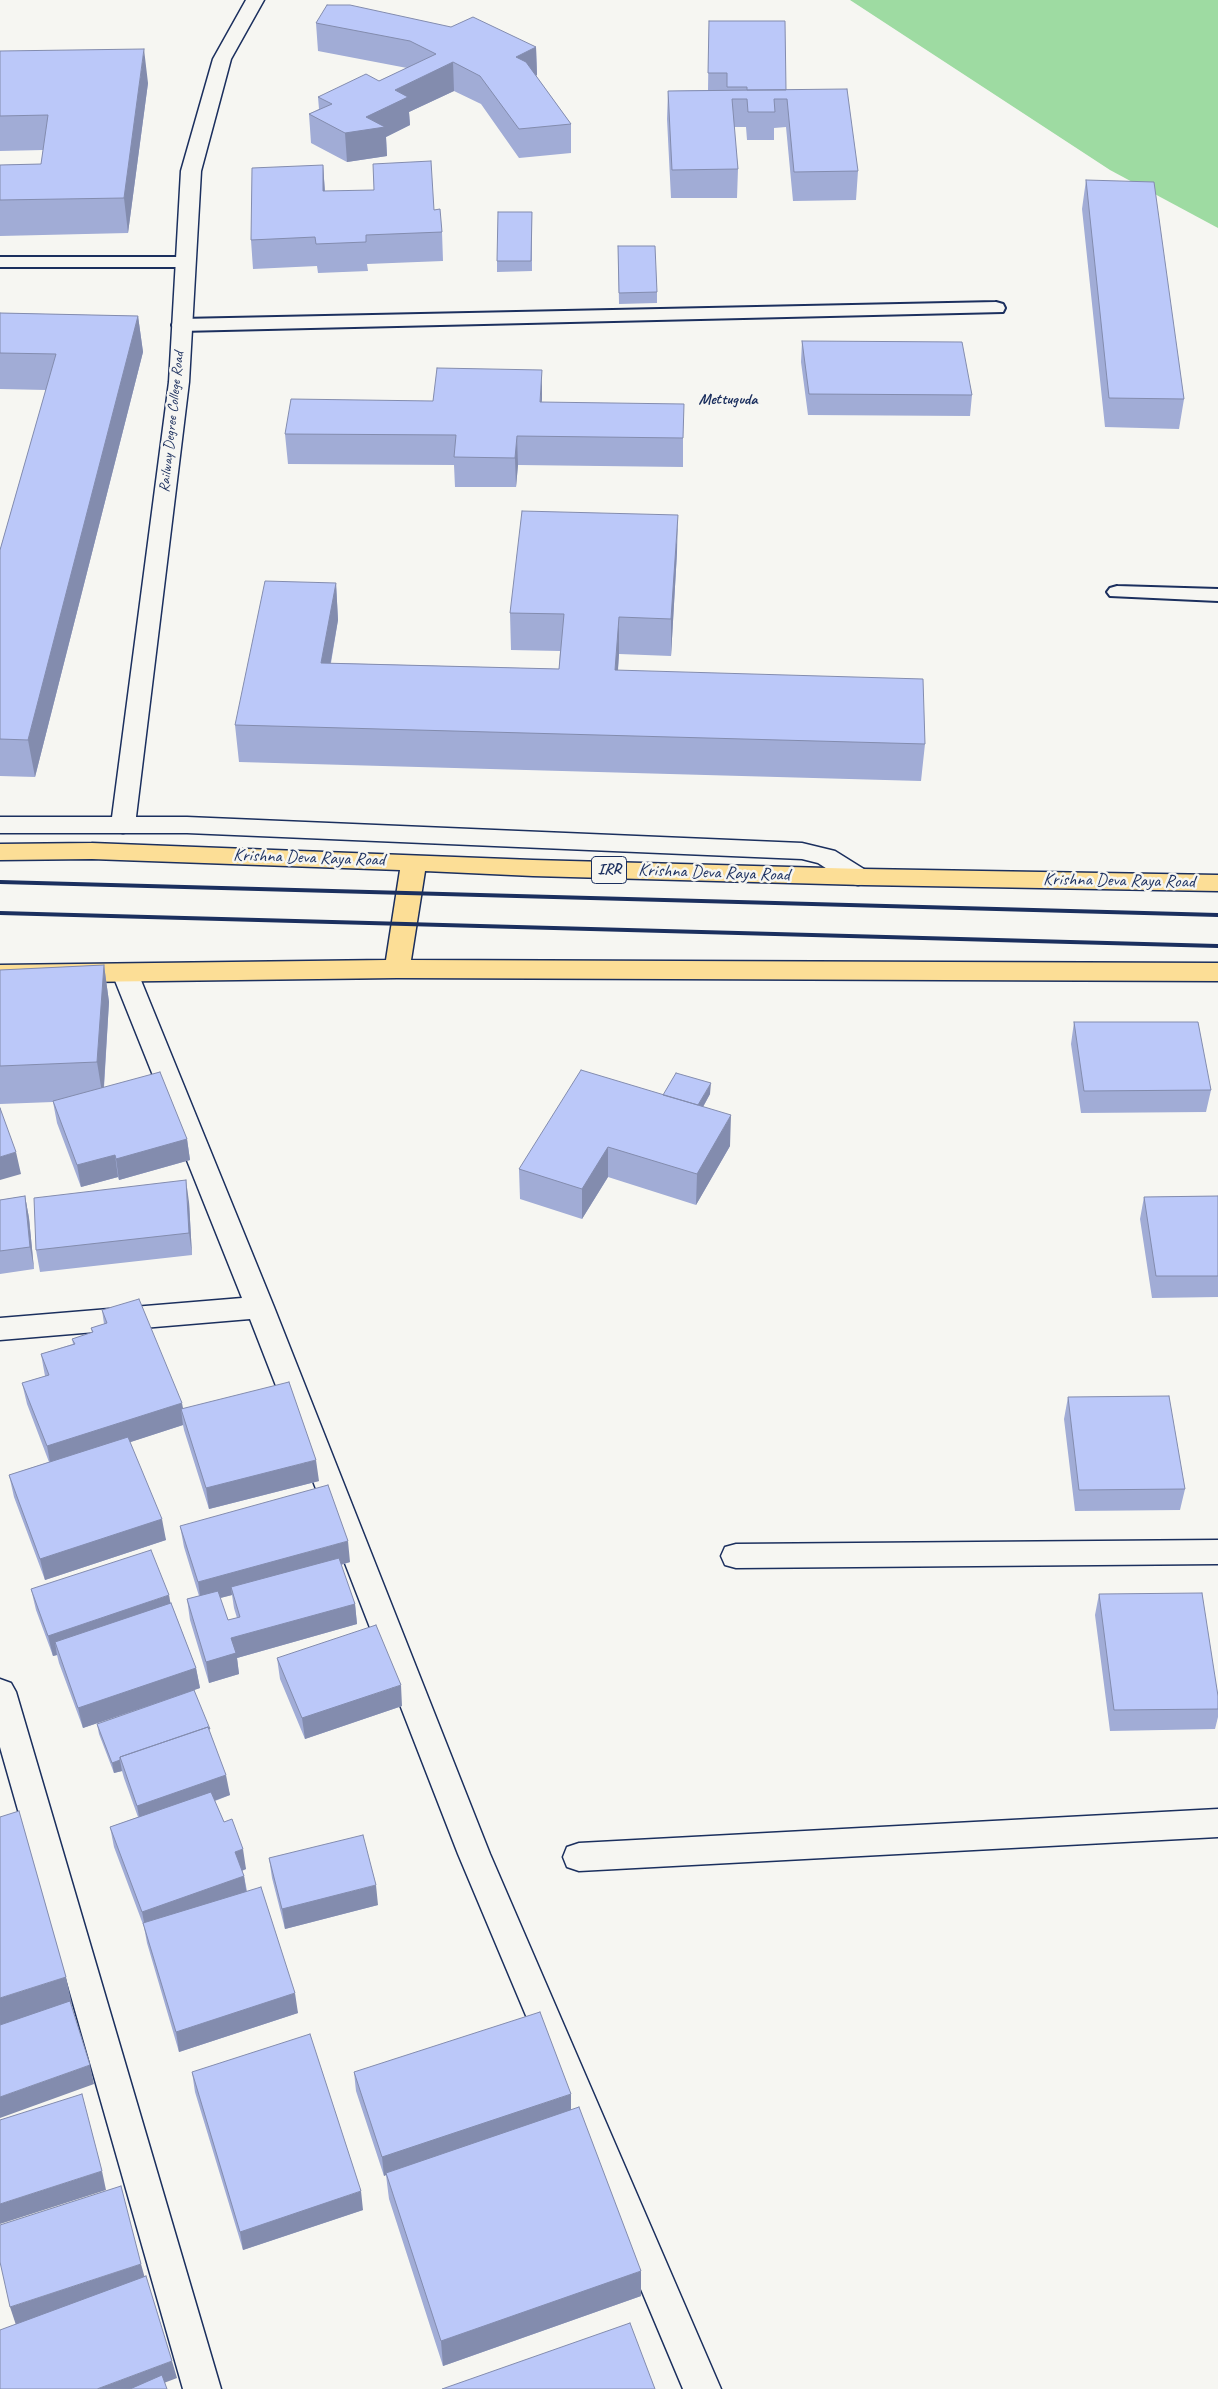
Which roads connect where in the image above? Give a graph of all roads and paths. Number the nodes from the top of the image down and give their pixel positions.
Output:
1 (255, 0) edge
2 (0, 262) edge
3 (185, 262) junction
4 (996, 308) dead end
5 (181, 325) junction
6 (1117, 592) dead end
7 (1218, 595) edge
8 (0, 825) edge
9 (123, 825) junction
10 (0, 852) edge
11 (414, 862) junction
12 (858, 877) junction
13 (1218, 883) edge
14 (397, 969) junction
15 (1218, 972) edge
16 (125, 973) junction
17 (0, 974) edge
18 (260, 1307) junction
19 (0, 1329) edge
20 (1218, 1552) edge
21 (736, 1556) dead end
22 (0, 1692) edge
23 (1218, 1823) edge
24 (579, 1857) dead end
25 (202, 2389) edge
26 (702, 2389) edge

1 - 3 street, Railway Degree College Road
2 - 3 lane
3 - 5 street, Railway Degree College Road
4 - 5 lane
5 - 9 street, Railway Degree College Road
6 - 7 lane
8 - 9 street
9 - 12 street
10 - 11 main road, Krishna Deva Raya Road / IRR
11 - 12 main road, Krishna Deva Raya Road / IRR
11 - 14 main road
12 - 13 main road, Krishna Deva Raya Road / IRR
14 - 15 main road
14 - 16 main road
16 - 17 main road
16 - 18 street
18 - 19 street
18 - 26 street
20 - 21 street
22 - 25 street
23 - 24 street

